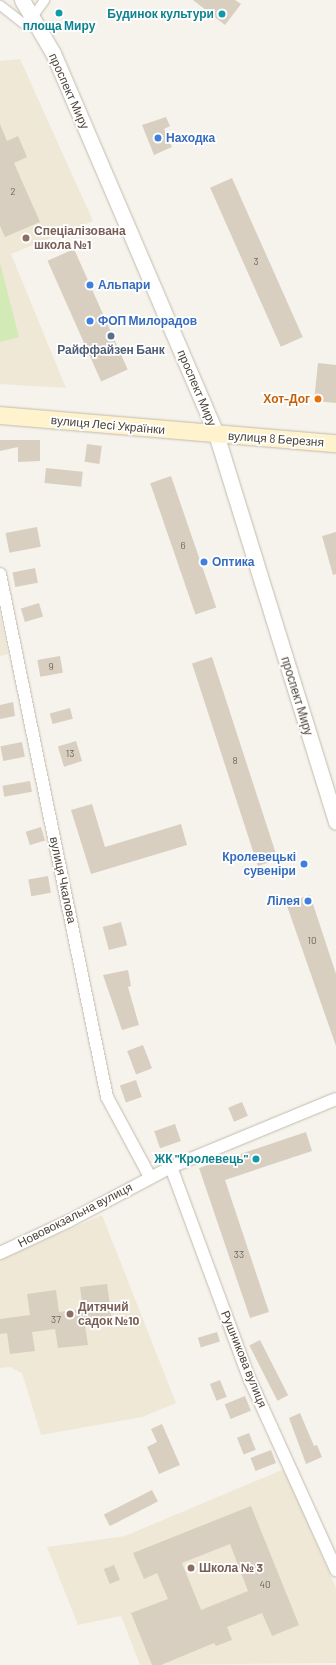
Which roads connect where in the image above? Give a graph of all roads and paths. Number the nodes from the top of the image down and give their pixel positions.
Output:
1 (22, 0) edge
2 (44, 0) edge
3 (0, 5) edge
4 (33, 15) junction
5 (0, 415) edge
6 (216, 434) junction
7 (336, 443) edge
8 (0, 574) edge
9 (336, 822) edge
10 (336, 1099) edge
11 (171, 1167) junction
12 (150, 1177) junction
13 (0, 1253) edge
14 (336, 1570) edge

1 - 4 street
2 - 4 street
3 - 4 street
4 - 6 street, проспект Миру
5 - 6 main road, вулиця Лесі Українки
6 - 7 main road, вулиця 8 Березня
6 - 9 street, проспект Миру
8 - 12 street, вулиця Чкалова
10 - 11 street
11 - 12 street
11 - 14 street, Рушникова вулиця
12 - 13 street, Нововокзальна вулиця

